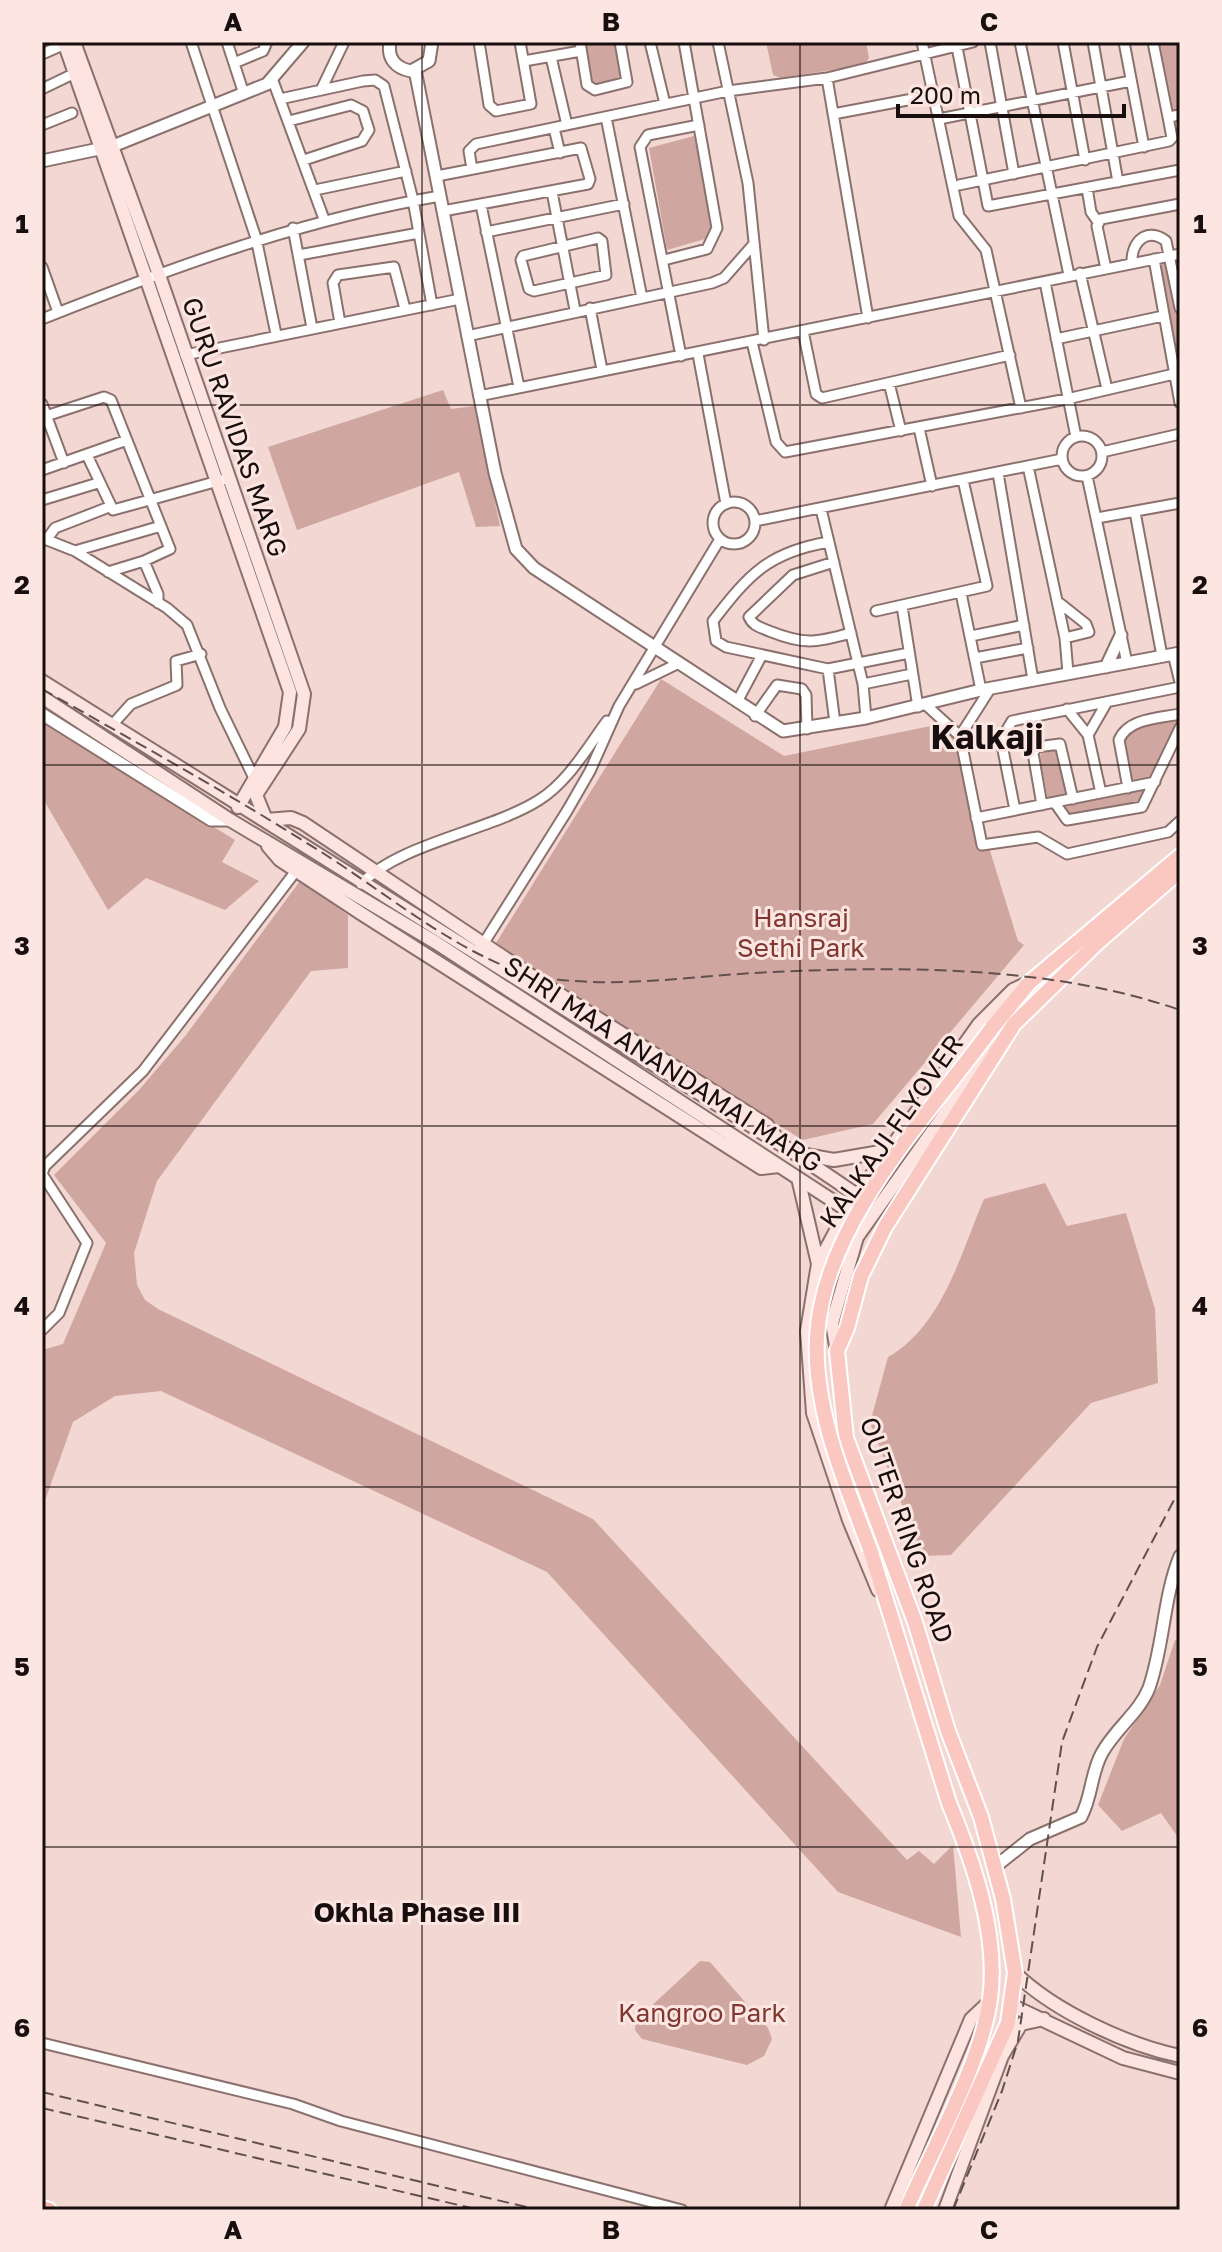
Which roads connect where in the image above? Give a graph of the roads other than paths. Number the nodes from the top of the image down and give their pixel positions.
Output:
1 (191, 42) edge
2 (227, 42) edge
3 (267, 42) edge
4 (303, 42) edge
5 (344, 42) edge
6 (390, 42) edge
7 (432, 42) edge
8 (479, 42) edge
9 (520, 42) edge
10 (620, 42) edge
11 (650, 42) edge
12 (684, 42) edge
13 (718, 42) edge
14 (973, 42) edge
15 (990, 42) edge
16 (1020, 42) edge
17 (1063, 42) edge
18 (1093, 42) edge
19 (1124, 42) edge
20 (1153, 42) edge
21 (68, 43) edge
22 (956, 44) edge
23 (580, 47) edge
24 (923, 47) edge
25 (42, 54) edge
26 (551, 57) junction
27 (524, 61) junction
28 (234, 63) junction
29 (415, 70) junction
30 (75, 73) junction
31 (827, 78) junction
32 (273, 81) junction
33 (1131, 81) junction
34 (1101, 86) junction
35 (42, 89) edge
36 (321, 90) junction
37 (728, 91) junction
38 (1073, 92) junction
39 (244, 94) junction
40 (934, 95) junction
41 (695, 98) junction
42 (280, 99) junction
43 (1034, 101) junction
44 (665, 104) junction
45 (213, 105) junction
46 (1002, 106) junction
47 (72, 113) dead end
48 (969, 113) junction
49 (833, 114) junction
50 (1180, 115) edge
51 (606, 117) junction
52 (1168, 117) junction
53 (939, 119) junction
54 (289, 121) junction
55 (42, 125) edge
56 (567, 125) junction
57 (699, 125) junction
58 (554, 128) junction
59 (110, 143) junction
60 (1144, 147) junction
61 (560, 153) junction
62 (42, 154) edge
63 (1112, 154) junction
64 (304, 160) junction
65 (1085, 160) junction
66 (42, 161) edge
67 (1049, 168) junction
68 (472, 169) junction
69 (406, 171) junction
70 (1179, 171) edge
71 (1014, 174) junction
72 (437, 176) junction
73 (981, 180) junction
74 (1118, 182) junction
75 (959, 185) dead end
76 (1180, 185) edge
77 (1087, 188) junction
78 (315, 190) junction
79 (552, 192) junction
80 (1054, 195) junction
81 (440, 196) junction
82 (413, 200) junction
83 (624, 204) junction
84 (1180, 204) edge
85 (481, 205) junction
86 (443, 211) junction
87 (556, 217) junction
88 (324, 219) junction
89 (1098, 222) junction
90 (293, 228) junction
91 (486, 232) junction
92 (419, 233) junction
93 (256, 238) junction
94 (753, 245) junction
95 (561, 246) junction
96 (299, 255) junction
97 (1175, 255) edge
98 (1154, 259) junction
99 (664, 260) junction
100 (1132, 263) junction
101 (42, 267) edge
102 (1106, 269) junction
103 (1080, 273) junction
104 (152, 274) junction
105 (1069, 275) junction
106 (1045, 282) junction
107 (570, 283) junction
108 (998, 290) junction
109 (671, 292) junction
110 (642, 298) junction
111 (460, 299) junction
112 (432, 305) junction
113 (590, 308) junction
114 (1180, 308) edge
115 (405, 309) junction
116 (575, 310) junction
117 (58, 312) junction
118 (1163, 316) junction
119 (868, 318) junction
120 (42, 319) edge
121 (340, 323) junction
122 (505, 327) junction
123 (312, 328) junction
124 (803, 331) junction
125 (1093, 332) junction
126 (276, 334) junction
127 (467, 336) junction
128 (1056, 339) junction
129 (764, 340) junction
130 (752, 342) junction
131 (698, 354) junction
132 (185, 355) junction
133 (1010, 355) junction
134 (681, 356) junction
135 (602, 370) junction
136 (1174, 374) junction
137 (889, 383) junction
138 (519, 387) junction
139 (1107, 389) junction
140 (479, 396) junction
141 (1067, 399) junction
142 (1180, 403) edge
143 (42, 405) edge
144 (1021, 408) junction
145 (46, 416) junction
146 (919, 428) junction
147 (901, 431) junction
148 (1180, 434) edge
149 (1076, 437) junction
150 (127, 440) junction
151 (1102, 452) junction
152 (87, 455) junction
153 (1062, 459) junction
154 (64, 463) junction
155 (1028, 466) junction
156 (42, 470) edge
157 (998, 473) junction
158 (1087, 476) junction
159 (224, 480) junction
160 (963, 480) junction
161 (98, 483) junction
162 (932, 486) junction
163 (42, 500) edge
164 (153, 501) junction
165 (1180, 503) edge
166 (726, 504) junction
167 (109, 507) junction
168 (821, 509) junction
169 (1135, 512) junction
170 (1097, 518) junction
171 (755, 521) junction
172 (161, 526) junction
173 (44, 538) edge
174 (720, 539) junction
175 (829, 542) junction
176 (75, 551) junction
177 (144, 561) junction
178 (834, 562) junction
179 (108, 572) junction
180 (961, 593) junction
181 (1057, 601) junction
182 (158, 603) junction
183 (902, 606) junction
184 (876, 611) dead end
185 (1024, 625) junction
186 (851, 633) junction
187 (1121, 635) junction
188 (971, 636) junction
189 (1065, 638) junction
190 (1028, 648) junction
191 (655, 650) junction
192 (909, 653) junction
193 (201, 654) junction
194 (1172, 654) edge
195 (762, 655) junction
196 (975, 658) junction
197 (679, 663) junction
198 (858, 663) junction
199 (1127, 663) junction
200 (1106, 667) junction
201 (828, 669) junction
202 (1068, 673) junction
203 (912, 674) junction
204 (1033, 680) junction
205 (42, 681) edge
206 (863, 684) junction
207 (1180, 684) edge
208 (630, 689) junction
209 (986, 690) junction
210 (42, 697) edge
211 (737, 702) junction
212 (1107, 702) junction
213 (619, 706) junction
214 (922, 706) junction
215 (1067, 709) junction
216 (42, 714) edge
217 (1180, 714) edge
218 (755, 716) junction
219 (866, 718) junction
220 (835, 723) junction
221 (113, 724) junction
222 (1180, 728) edge
223 (807, 729) junction
224 (1088, 735) junction
225 (960, 736) junction
226 (254, 778) junction
227 (1155, 782) junction
228 (1128, 788) junction
229 (1101, 793) junction
230 (1073, 799) junction
231 (240, 803) junction
232 (1055, 803) junction
233 (1042, 805) junction
234 (1015, 810) junction
235 (976, 818) junction
236 (230, 820) junction
237 (266, 820) junction
238 (1180, 821) edge
239 (1180, 856) edge
240 (300, 866) junction
241 (376, 871) junction
242 (1180, 871) edge
243 (361, 884) junction
244 (484, 943) junction
245 (476, 956) junction
246 (1029, 983) junction
247 (1014, 1024) junction
248 (915, 1112) junction
249 (931, 1133) junction
250 (788, 1149) junction
251 (886, 1151) junction
252 (798, 1178) junction
253 (857, 1195) junction
254 (847, 1210) junction
255 (871, 1217) junction
256 (818, 1264) junction
257 (814, 1279) junction
258 (841, 1285) junction
259 (42, 1330) edge
260 (837, 1351) junction
261 (1180, 1556) edge
262 (887, 1597) junction
263 (996, 1866) junction
264 (1015, 1973) junction
265 (989, 2002) junction
266 (1013, 2006) junction
267 (1044, 2019) junction
268 (1008, 2023) junction
269 (42, 2043) edge
270 (1010, 2043) junction
271 (1180, 2056) edge
272 (1180, 2073) edge
273 (42, 2208) edge
274 (49, 2210) edge
275 (682, 2210) edge
276 (891, 2210) edge
277 (906, 2210) edge
278 (924, 2210) edge
279 (945, 2210) edge

1 - 45 street
2 - 28 street
3 - 28 street
4 - 32 street
5 - 36 street
6 - 29 street
7 - 29 street
8 - 27 street
9 - 27 street
10 - 23 street
11 - 44 street
12 - 41 street
13 - 37 street
14 - 22 street
15 - 46 street
16 - 43 street
17 - 38 street
18 - 34 street
19 - 33 street
20 - 52 street
21 - 25 street
21 - 30 main road, GURU RAVIDAS MARG
21 - 59 main road, GURU RAVIDAS MARG
22 - 24 street
22 - 48 street
23 - 26 street
24 - 31 street
24 - 40 street
26 - 27 street
26 - 56 street
28 - 39 street
29 - 72 street
30 - 35 street
30 - 59 main road, GURU RAVIDAS MARG
31 - 37 street
31 - 49 street
32 - 39 street
32 - 42 street
33 - 34 street
33 - 60 street
34 - 38 street
34 - 63 street
36 - 42 street
36 - 69 street
37 - 41 street
37 - 94 street
38 - 43 street
38 - 65 street
39 - 45 street
40 - 49 street
40 - 53 street
41 - 44 street
41 - 57 street
42 - 54 street
43 - 46 street
43 - 67 street
44 - 51 street
45 - 59 street
45 - 93 street
46 - 48 street
46 - 71 street
47 - 55 street
48 - 53 street
48 - 73 street
49 - 119 street
50 - 52 street
51 - 56 street
51 - 83 street
52 - 60 street
53 - 108 street
54 - 64 street
54 - 64 street
56 - 58 street
57 - 99 street
57 - 99 street
58 - 61 street
58 - 68 street
59 - 62 street
59 - 66 street
59 - 104 main road, GURU RAVIDAS MARG
60 - 63 street
61 - 68 street
61 - 79 street
63 - 65 street
63 - 74 street
64 - 78 street
65 - 67 street
67 - 71 street
67 - 80 street
68 - 72 street
69 - 78 street
69 - 82 street
70 - 74 street
70 - 76 street
71 - 73 street
72 - 81 street
73 - 75 street
73 - 80 street
74 - 77 street
77 - 80 street
77 - 89 street
78 - 88 street
79 - 85 street
79 - 87 street
80 - 105 street
81 - 82 street
81 - 86 street
82 - 88 street
82 - 92 street
83 - 87 street
83 - 110 street
84 - 89 street
85 - 86 street
85 - 91 street
86 - 111 street
87 - 91 street
87 - 95 street
88 - 90 street
89 - 102 street
90 - 93 street
90 - 96 street
91 - 122 street
92 - 96 street
92 - 112 street
93 - 104 street
93 - 126 street
94 - 109 street
94 - 129 street
95 - 107 street
95 - 107 street
95 - 107 street
96 - 123 street
97 - 98 street
97 - 100 street
97 - 114 street
98 - 100 street
98 - 118 street
99 - 109 street
100 - 102 street
101 - 117 street
102 - 103 street
103 - 105 street
103 - 125 street
104 - 117 street
104 - 132 main road, GURU RAVIDAS MARG
104 - 159 main road, GURU RAVIDAS MARG
105 - 106 street
106 - 108 street
106 - 128 street
107 - 116 street
108 - 119 street
108 - 133 street
109 - 110 street
109 - 134 street
110 - 113 street
111 - 112 street
111 - 127 street
112 - 115 street
113 - 116 street
113 - 135 street
115 - 121 street
115 - 121 street
116 - 122 street
117 - 120 street
118 - 125 street
118 - 136 street
119 - 124 street
121 - 123 street
122 - 127 street
122 - 138 street
123 - 126 street
124 - 129 street
124 - 137 street
125 - 128 street
125 - 139 street
126 - 132 street
127 - 140 street
128 - 141 street
129 - 130 street
130 - 131 street
130 - 147 street
131 - 134 street
131 - 166 street
132 - 159 main road, GURU RAVIDAS MARG
133 - 137 street
133 - 144 street
134 - 135 street
135 - 138 street
136 - 139 street
136 - 142 street
137 - 147 street
138 - 140 street
139 - 141 street
140 - 191 street
141 - 144 street
141 - 149 street
143 - 145 street
144 - 146 street
145 - 150 street
145 - 154 street
146 - 147 street
146 - 162 street
148 - 151 street
149 - 151 street
149 - 153 street
150 - 152 street
150 - 164 street
151 - 158 street
152 - 154 street
152 - 161 street
153 - 155 street
153 - 158 street
154 - 156 street
155 - 157 street
155 - 181 street
157 - 160 street
157 - 185 street
158 - 170 street
159 - 164 street
159 - 226 main road, GURU RAVIDAS MARG
159 - 237 main road, GURU RAVIDAS MARG
160 - 162 street
160 - 180 street
161 - 163 street
161 - 167 street
162 - 168 street
164 - 167 street
164 - 172 street
165 - 169 street
166 - 171 street
166 - 174 street
167 - 173 street
168 - 171 street
168 - 175 street
169 - 170 street
169 - 194 street
170 - 187 street
171 - 174 street
172 - 176 street
172 - 177 street
173 - 176 street
174 - 191 street
175 - 178 street
175 - 195 street
176 - 179 street
177 - 179 street
177 - 182 street
178 - 186 street
178 - 186 street
179 - 182 street
180 - 183 street
180 - 188 street
181 - 189 street
181 - 189 street
182 - 193 street
183 - 184 street
183 - 192 street
185 - 188 street
185 - 190 street
186 - 198 street
187 - 199 street
187 - 200 street
188 - 196 street
189 - 202 street
190 - 196 street
190 - 204 street
191 - 197 street
191 - 208 street
192 - 198 street
192 - 203 street
193 - 221 street
193 - 226 street
194 - 199 street
194 - 207 street
195 - 201 street
195 - 211 street
196 - 209 street
197 - 208 street
197 - 211 street
198 - 201 street
198 - 206 street
199 - 200 street
200 - 202 street
201 - 220 street
202 - 204 street
203 - 206 street
203 - 214 street
204 - 209 street
205 - 221 main road, SHRI MAA ANANDAMAI MARG
206 - 219 street
207 - 212 street
208 - 213 street
209 - 214 street
209 - 225 street
210 - 236 main road
211 - 218 street
212 - 215 street
212 - 224 street
213 - 241 street
213 - 244 street
214 - 219 street
214 - 225 street
215 - 224 street
215 - 234 street
216 - 236 street
217 - 228 street
218 - 223 street
218 - 223 street
219 - 220 street
220 - 223 street
221 - 231 main road, SHRI MAA ANANDAMAI MARG
222 - 227 street
224 - 229 street
225 - 235 street
226 - 231 main road, GURU RAVIDAS MARG
227 - 228 street
227 - 232 street
228 - 229 street
229 - 230 street
230 - 232 street
230 - 233 street
231 - 236 main road, GURU RAVIDAS MARG
231 - 237 main road, SHRI MAA ANANDAMAI MARG
232 - 233 street
233 - 234 street
234 - 235 street
235 - 238 street
236 - 240 main road, SHRI MAA ANANDAMAI MARG
237 - 241 main road
237 - 243 main road, SHRI MAA ANANDAMAI MARG
239 - 246 main road
240 - 252 main road, SHRI MAA ANANDAMAI MARG
240 - 259 street
241 - 243 street
241 - 244 main road
242 - 247 main road, OUTER RING ROAD
243 - 245 main road, SHRI MAA ANANDAMAI MARG
244 - 245 street
244 - 250 main road
245 - 250 main road, SHRI MAA ANANDAMAI MARG
246 - 248 main road
246 - 262 main road, KALKAJI FLYOVER, bridge
247 - 249 main road
247 - 260 main road, OUTER RING ROAD
248 - 249 main road
248 - 251 main road
249 - 255 main road
250 - 251 main road
250 - 253 main road, SHRI MAA ANANDAMAI MARG
251 - 253 main road
252 - 254 main road, SHRI MAA ANANDAMAI MARG
252 - 256 main road
253 - 254 main road
253 - 255 main road, SHRI MAA ANANDAMAI MARG
254 - 255 main road, SHRI MAA ANANDAMAI MARG
254 - 256 main road
255 - 258 main road
256 - 257 main road
257 - 258 main road
257 - 262 main road
258 - 260 main road
260 - 263 main road, OUTER RING ROAD
261 - 263 street
262 - 265 main road, OUTER RING ROAD
263 - 264 main road, OUTER RING ROAD
264 - 266 main road, OUTER RING ROAD
264 - 271 main road
265 - 276 main road
265 - 277 main road, OUTER RING ROAD
266 - 267 main road
266 - 268 main road, OUTER RING ROAD
267 - 270 main road
267 - 272 main road
268 - 270 main road
268 - 278 main road, OUTER RING ROAD
269 - 275 street
270 - 279 main road
273 - 274 highway

